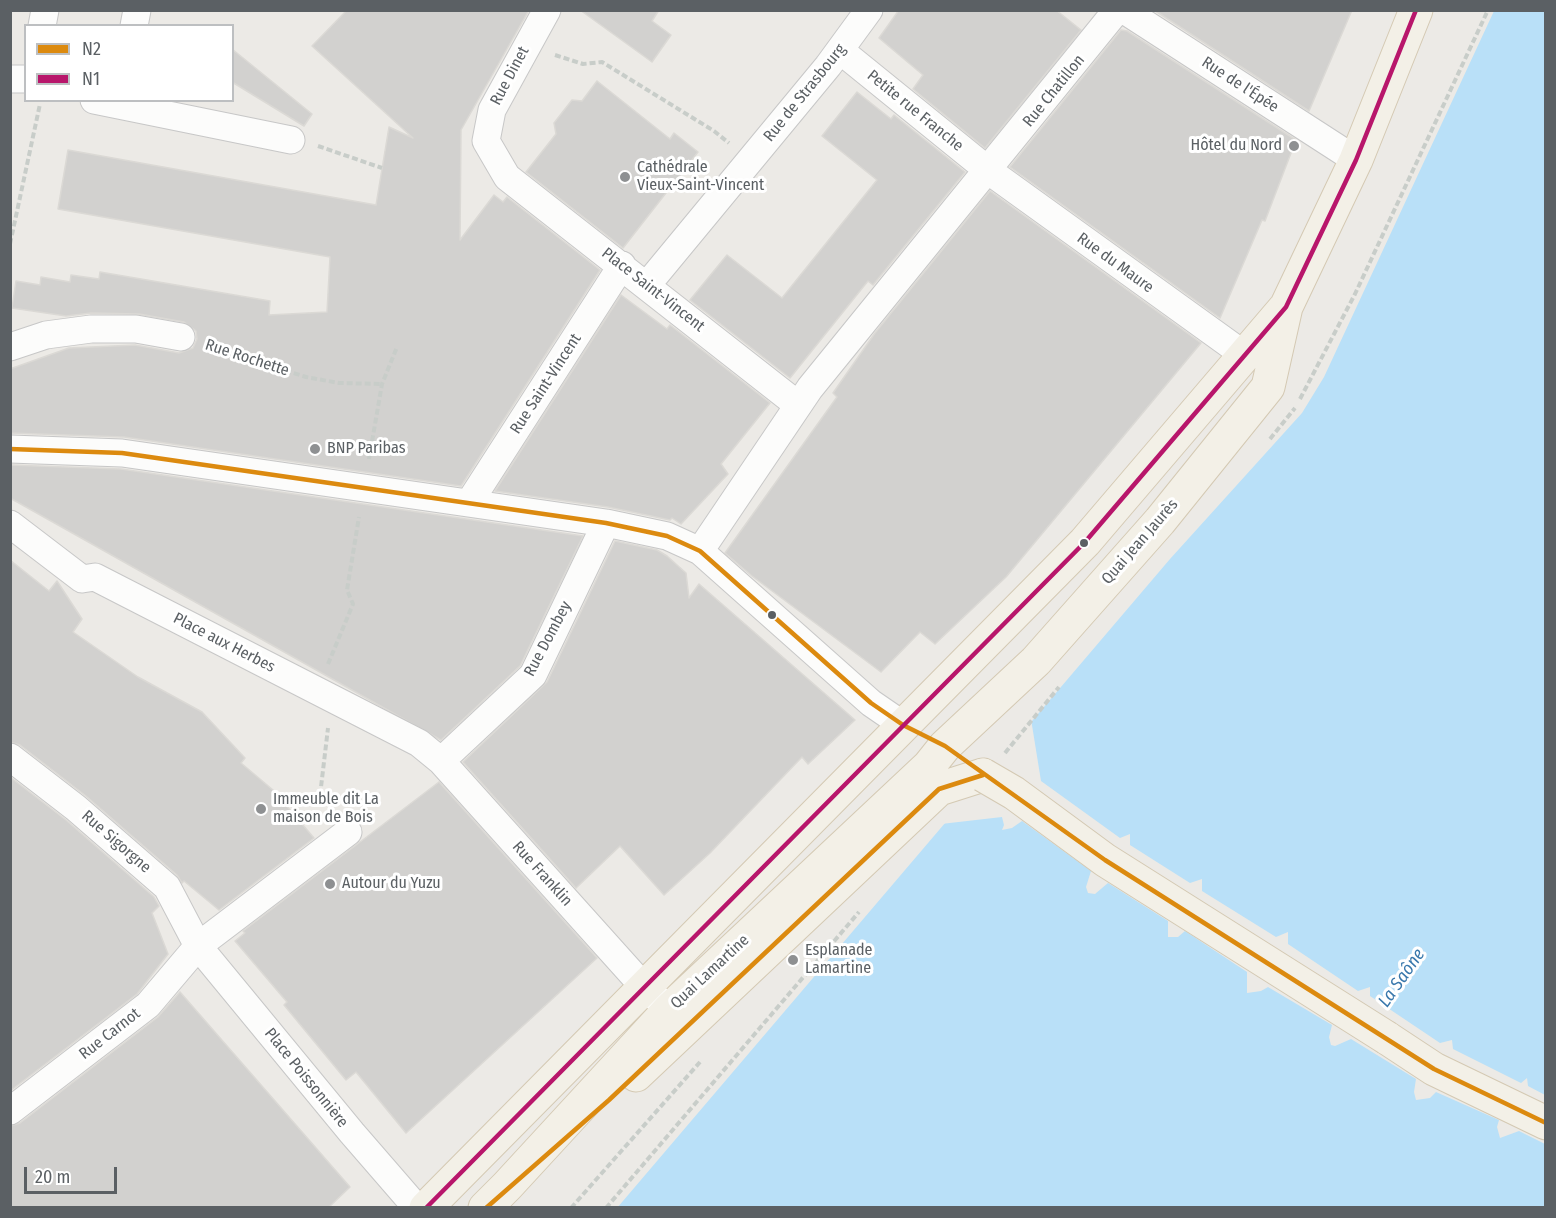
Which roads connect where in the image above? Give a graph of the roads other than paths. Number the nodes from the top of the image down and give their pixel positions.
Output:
1 (547, 10) edge
2 (869, 10) edge
3 (1118, 10) edge
4 (1124, 10) edge
5 (1416, 10) edge
6 (841, 51) junction
7 (121, 103) edge
8 (291, 140) road end
9 (1356, 160) junction
10 (989, 171) junction
11 (507, 177) joint
12 (622, 265) junction
13 (647, 285) junction
14 (1286, 307) junction
15 (181, 337) road end
16 (10, 347) edge
17 (1243, 354) junction
18 (798, 405) junction
19 (10, 449) edge
20 (469, 504) junction
21 (606, 523) junction
22 (10, 524) edge
23 (700, 552) junction
24 (903, 725) junction
25 (945, 746) junction
26 (10, 757) edge
27 (441, 761) junction
28 (984, 775) junction
29 (348, 832) dead end
30 (201, 949) junction
31 (644, 987) junction
32 (670, 1009) junction
33 (10, 1111) edge
34 (1545, 1123) edge
35 (496, 1197) edge
36 (417, 1208) edge
37 (426, 1208) edge

1 - 11 street, Rue Dinet
2 - 6 street, Rue de Strasbourg
3 - 10 street, Rue Chatillon
4 - 9 street, Rue de l'Épée
5 - 9 main road, Quai Jean Jaurès
6 - 10 street, Petite rue Franche
6 - 13 street, Rue de Strasbourg
7 - 8 street
9 - 14 main road, Quai Jean Jaurès
10 - 17 street, Rue du Maure
10 - 18 street, Rue Chatillon
11 - 12 street, Place Saint-Vincent
12 - 13 street, Place Saint-Vincent
12 - 20 street, Rue Saint-Vincent
13 - 18 street, Place Saint-Vincent
14 - 17 main road, Quai Jean Jaurès
14 - 25 main road, Quai Jean Jaurès
15 - 16 street
17 - 24 main road, Quai Jean Jaurès
17 - 25 main road
18 - 23 street, Rue Chatillon
19 - 20 street
20 - 21 street
21 - 23 street
21 - 27 street, Rue Dombey
22 - 27 street, Place aux Herbes
23 - 24 street
24 - 25 main road
24 - 31 main road, Quai Lamartine
25 - 28 main road
25 - 32 main road, Quai Lamartine
26 - 30 street, Rue Sigorgne
27 - 31 street, Rue Franklin
28 - 34 main road, bridge
28 - 35 main road
29 - 30 street
30 - 33 street, Rue Carnot
30 - 36 street, Place Poissonnière
31 - 32 street, Rue Franklin
31 - 37 main road, Quai Lamartine
32 - 35 main road, Quai Lamartine

